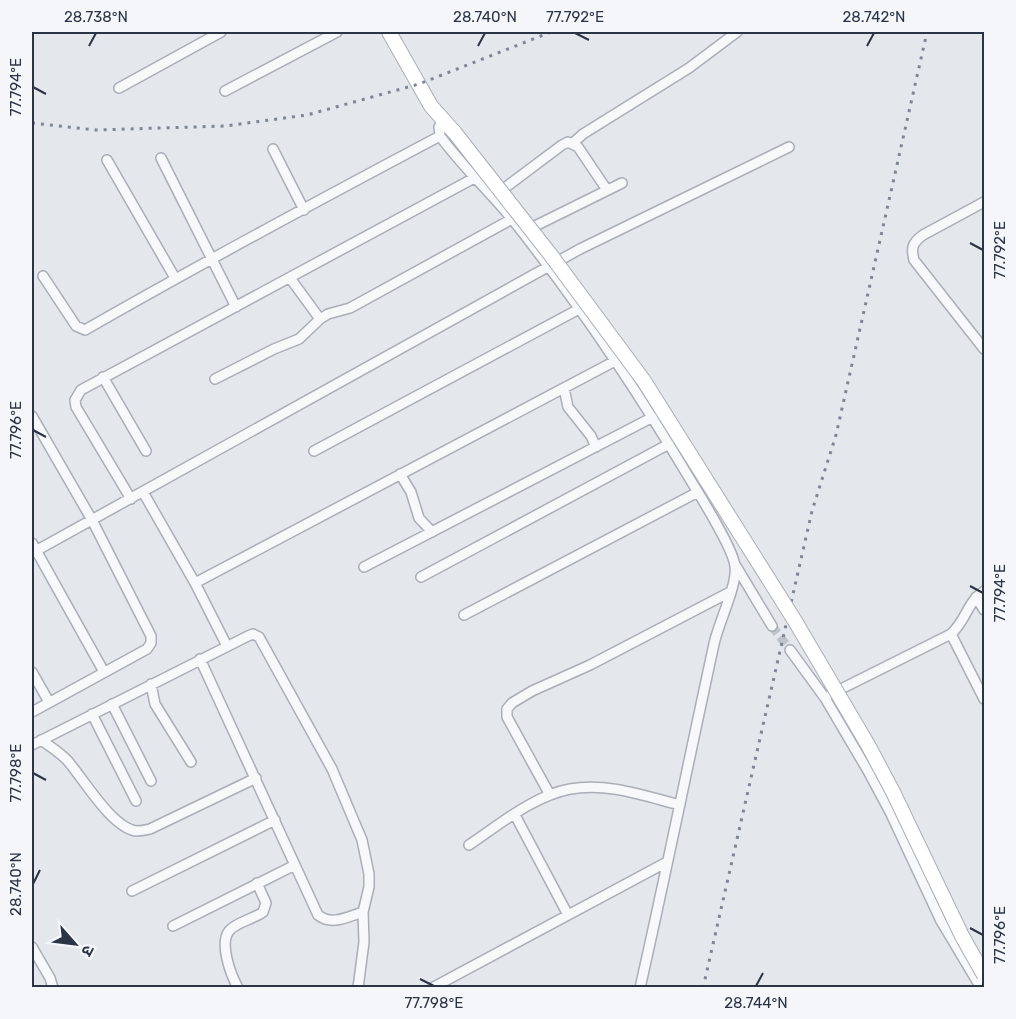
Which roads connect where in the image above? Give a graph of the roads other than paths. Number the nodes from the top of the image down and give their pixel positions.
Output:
1 (221, 32) edge
2 (337, 32) edge
3 (392, 32) edge
4 (737, 32) edge
5 (119, 88) dead end
6 (225, 91) dead end
7 (443, 119) junction
8 (440, 136) junction
9 (573, 143) junction
10 (789, 147) dead end
11 (273, 149) dead end
12 (161, 158) dead end
13 (107, 160) dead end
14 (476, 177) junction
15 (622, 183) dead end
16 (607, 190) junction
17 (493, 197) junction
18 (984, 202) edge
19 (304, 210) junction
20 (512, 219) junction
21 (522, 232) junction
22 (211, 258) junction
23 (549, 267) junction
24 (43, 276) dead end
25 (175, 278) junction
26 (290, 278) junction
27 (236, 307) junction
28 (579, 309) junction
29 (320, 319) junction
30 (984, 349) edge
31 (615, 361) junction
32 (103, 377) junction
33 (215, 379) dead end
34 (564, 388) junction
35 (32, 416) edge
36 (653, 417) junction
37 (669, 444) junction
38 (596, 447) junction
39 (146, 451) dead end
40 (314, 451) dead end
41 (400, 474) junction
42 (143, 492) junction
43 (698, 492) junction
44 (130, 499) junction
45 (92, 520) junction
46 (432, 532) junction
47 (33, 549) edge
48 (736, 565) junction
49 (364, 567) dead end
50 (421, 577) dead end
51 (195, 583) junction
52 (984, 591) edge
53 (730, 592) junction
54 (976, 597) junction
55 (984, 610) edge
56 (464, 615) dead end
57 (772, 626) tunnel mouth
58 (951, 634) junction
59 (227, 645) junction
60 (790, 650) tunnel mouth
61 (200, 659) junction
62 (32, 672) edge
63 (105, 672) junction
64 (151, 684) junction
65 (825, 698) junction
66 (984, 699) edge
67 (49, 702) junction
68 (112, 704) junction
69 (32, 712) edge
70 (92, 714) junction
71 (36, 742) edge
72 (191, 762) dead end
73 (256, 778) junction
74 (151, 782) dead end
75 (550, 795) junction
76 (135, 801) dead end
77 (680, 805) junction
78 (515, 815) junction
79 (275, 820) junction
80 (468, 845) dead end
81 (667, 862) junction
82 (295, 865) junction
83 (257, 883) junction
84 (132, 891) dead end
85 (363, 912) junction
86 (568, 915) junction
87 (173, 926) dead end
88 (32, 947) edge
89 (984, 975) edge
90 (53, 987) edge
91 (238, 987) edge
92 (358, 987) edge
93 (432, 987) edge
94 (640, 987) edge
95 (981, 987) edge

1 - 5 street
2 - 6 street
3 - 7 main road
4 - 9 street
7 - 8 street
7 - 89 main road, bridge
8 - 14 street
8 - 19 street
9 - 16 street
9 - 17 street
10 - 23 street
11 - 19 street
12 - 22 street
13 - 25 street
14 - 17 street
14 - 26 street
15 - 16 street
16 - 21 street
17 - 20 street
18 - 30 street
19 - 22 street
20 - 21 street
20 - 29 street
21 - 23 street
22 - 25 street
22 - 27 street
23 - 28 street
23 - 42 street
24 - 25 street
26 - 27 street
26 - 29 street
27 - 32 street
28 - 31 street
28 - 40 street
29 - 33 street
31 - 34 street
31 - 36 street
32 - 39 street
32 - 44 street
34 - 38 street
34 - 41 street
35 - 45 street
36 - 37 street
36 - 38 street
37 - 43 street
37 - 50 street
38 - 46 street
41 - 46 street
41 - 51 street
42 - 44 street
42 - 51 street
43 - 48 street
43 - 56 street
44 - 45 street
45 - 47 street
45 - 63 street
46 - 49 street
47 - 63 street
48 - 53 street
48 - 57 street
51 - 59 street
52 - 54 street
53 - 75 street
53 - 77 street
54 - 55 street
54 - 58 street
58 - 65 street
58 - 66 street
59 - 61 street
59 - 85 street
60 - 65 street
61 - 64 street
61 - 73 street
62 - 67 street
63 - 67 street
64 - 68 street
64 - 72 street
65 - 95 street
67 - 69 street
68 - 70 street
68 - 74 street
70 - 71 street
70 - 76 street
71 - 73 street
73 - 79 street
75 - 77 street
75 - 78 street
77 - 81 street
78 - 80 street
78 - 86 street
79 - 82 street
79 - 84 street
81 - 86 street
81 - 94 street
82 - 83 street
82 - 85 street
83 - 87 street
83 - 91 street
85 - 92 street
86 - 93 street
88 - 90 street

